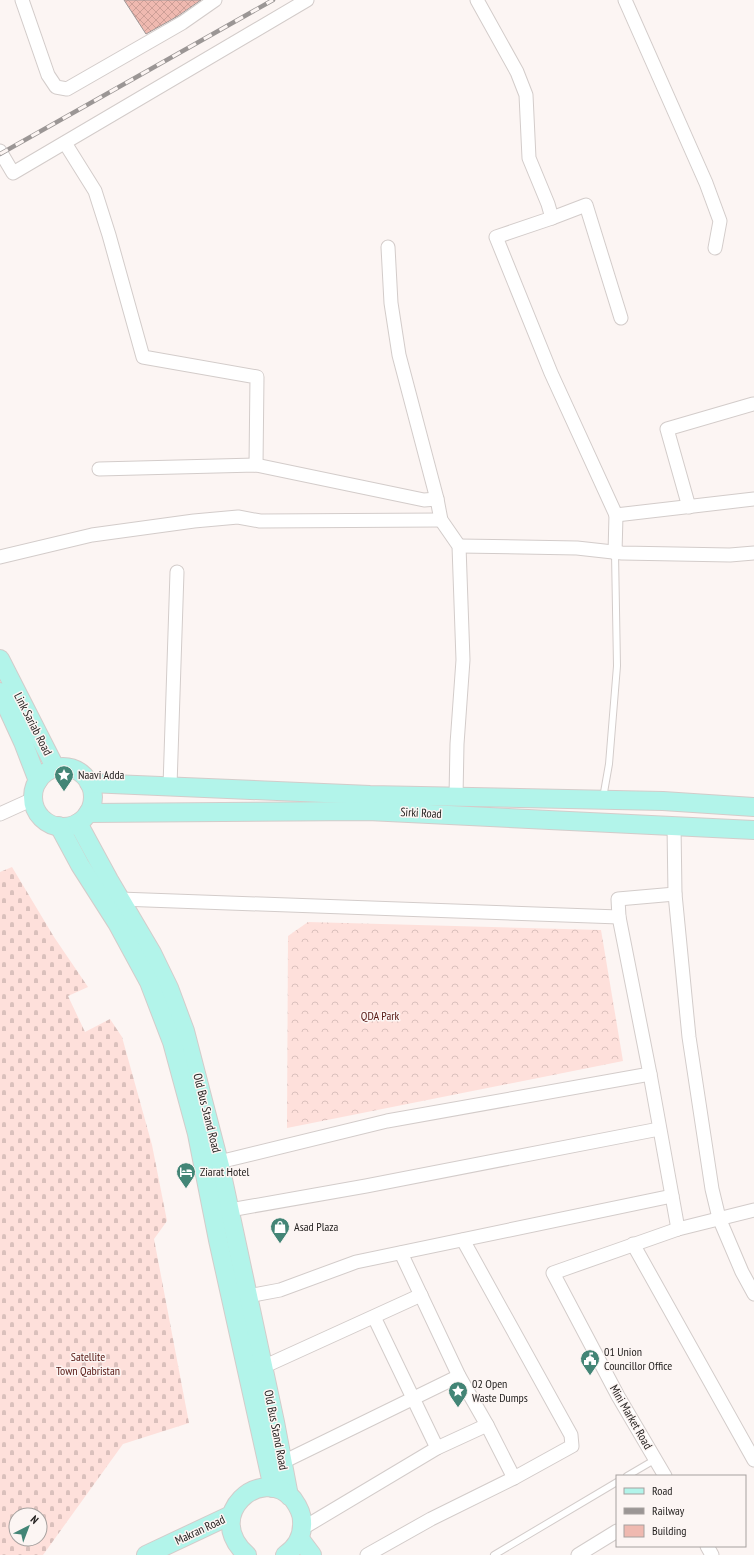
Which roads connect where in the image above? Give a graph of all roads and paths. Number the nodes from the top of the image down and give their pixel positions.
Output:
1 (22, 0) edge
2 (215, 0) edge
3 (307, 0) edge
4 (477, 0) edge
5 (625, 0) edge
6 (65, 143) junction
7 (0, 151) edge
8 (552, 218) junction
9 (388, 247) dead end
10 (715, 248) dead end
11 (621, 318) dead end
12 (753, 404) dead end
13 (256, 465) junction
14 (99, 469) dead end
15 (436, 499) junction
16 (754, 499) edge
17 (689, 507) junction
18 (616, 515) junction
19 (441, 520) junction
20 (459, 546) junction
21 (615, 553) junction
22 (754, 553) edge
23 (0, 557) edge
24 (177, 572) dead end
25 (0, 659) edge
26 (0, 692) edge
27 (55, 767) junction
28 (38, 780) junction
29 (90, 782) junction
30 (170, 786) junction
31 (456, 797) junction
32 (33, 799) junction
33 (603, 800) junction
34 (754, 807) edge
35 (0, 814) edge
36 (83, 818) junction
37 (59, 826) junction
38 (674, 826) junction
39 (754, 830) edge
40 (676, 894) junction
41 (120, 900) junction
42 (620, 916) junction
43 (650, 1074) junction
44 (659, 1129) junction
45 (219, 1162) junction
46 (672, 1196) junction
47 (230, 1210) junction
48 (754, 1210) edge
49 (719, 1218) junction
50 (678, 1229) junction
51 (463, 1240) junction
52 (633, 1244) junction
53 (401, 1253) junction
54 (748, 1271) edge
55 (754, 1294) edge
56 (421, 1295) junction
57 (248, 1296) junction
58 (374, 1317) junction
59 (263, 1367) junction
60 (459, 1376) junction
61 (414, 1399) junction
62 (487, 1425) junction
63 (437, 1448) junction
64 (656, 1459) junction
65 (754, 1460) edge
66 (283, 1462) junction
67 (629, 1475) edge
68 (664, 1475) edge
69 (514, 1478) junction
70 (616, 1483) edge
71 (273, 1488) junction
72 (289, 1496) junction
73 (231, 1515) junction
74 (616, 1532) edge
75 (301, 1533) junction
76 (146, 1555) edge
77 (247, 1555) edge
78 (285, 1555) edge
79 (312, 1555) edge
80 (367, 1555) edge
81 (494, 1555) edge
82 (578, 1555) edge

1 - 2 street
3 - 6 street
4 - 8 street
5 - 10 street
6 - 7 street
6 - 13 street
8 - 11 street
8 - 18 street
9 - 15 street
12 - 17 street
13 - 14 street
13 - 15 street
15 - 19 street
16 - 17 street
17 - 18 street
18 - 21 street
19 - 20 street
19 - 23 street
20 - 21 street
20 - 31 street
21 - 22 street
21 - 33 lane
24 - 30 street
25 - 27 main road, Link Sariab Road
26 - 28 main road, Link Sariab Road
27 - 28 main road
27 - 29 main road
28 - 32 main road
29 - 30 main road, Sirki Road
29 - 36 main road
30 - 31 main road, Sirki Road
31 - 33 main road, Sirki Road
32 - 35 street
32 - 37 main road
33 - 34 main road, Sirki Road
36 - 37 main road
36 - 38 main road, Sirki Road
36 - 41 main road, Old Bus Stand Road
37 - 71 main road, Old Bus Stand Road
38 - 39 main road, Sirki Road
38 - 40 street
40 - 42 street
40 - 49 street
41 - 42 street
41 - 45 main road, Old Bus Stand Road
42 - 43 street
43 - 44 street
43 - 45 street
44 - 46 street
44 - 47 street
45 - 47 main road, Old Bus Stand Road
46 - 50 street
46 - 51 street
47 - 57 main road, Old Bus Stand Road
48 - 49 street
49 - 50 street
49 - 54 street
50 - 52 street
51 - 53 street
51 - 69 street
52 - 64 street, Mini Market Road
52 - 65 street
53 - 56 street
53 - 57 street
54 - 55 street
56 - 58 street
56 - 60 street
57 - 59 main road, Old Bus Stand Road
58 - 59 street
58 - 61 street
59 - 66 main road, Old Bus Stand Road
60 - 61 street
60 - 62 street
61 - 63 street
61 - 66 street
62 - 63 street
62 - 69 street
63 - 75 street
64 - 67 lane
64 - 68 street, Mini Market Road
66 - 72 main road, Old Bus Stand Road
69 - 80 street
70 - 81 lane
71 - 72 main road
71 - 73 main road
72 - 75 main road
73 - 76 main road, Makran Road
73 - 77 main road
74 - 82 street
75 - 78 main road
75 - 79 main road

